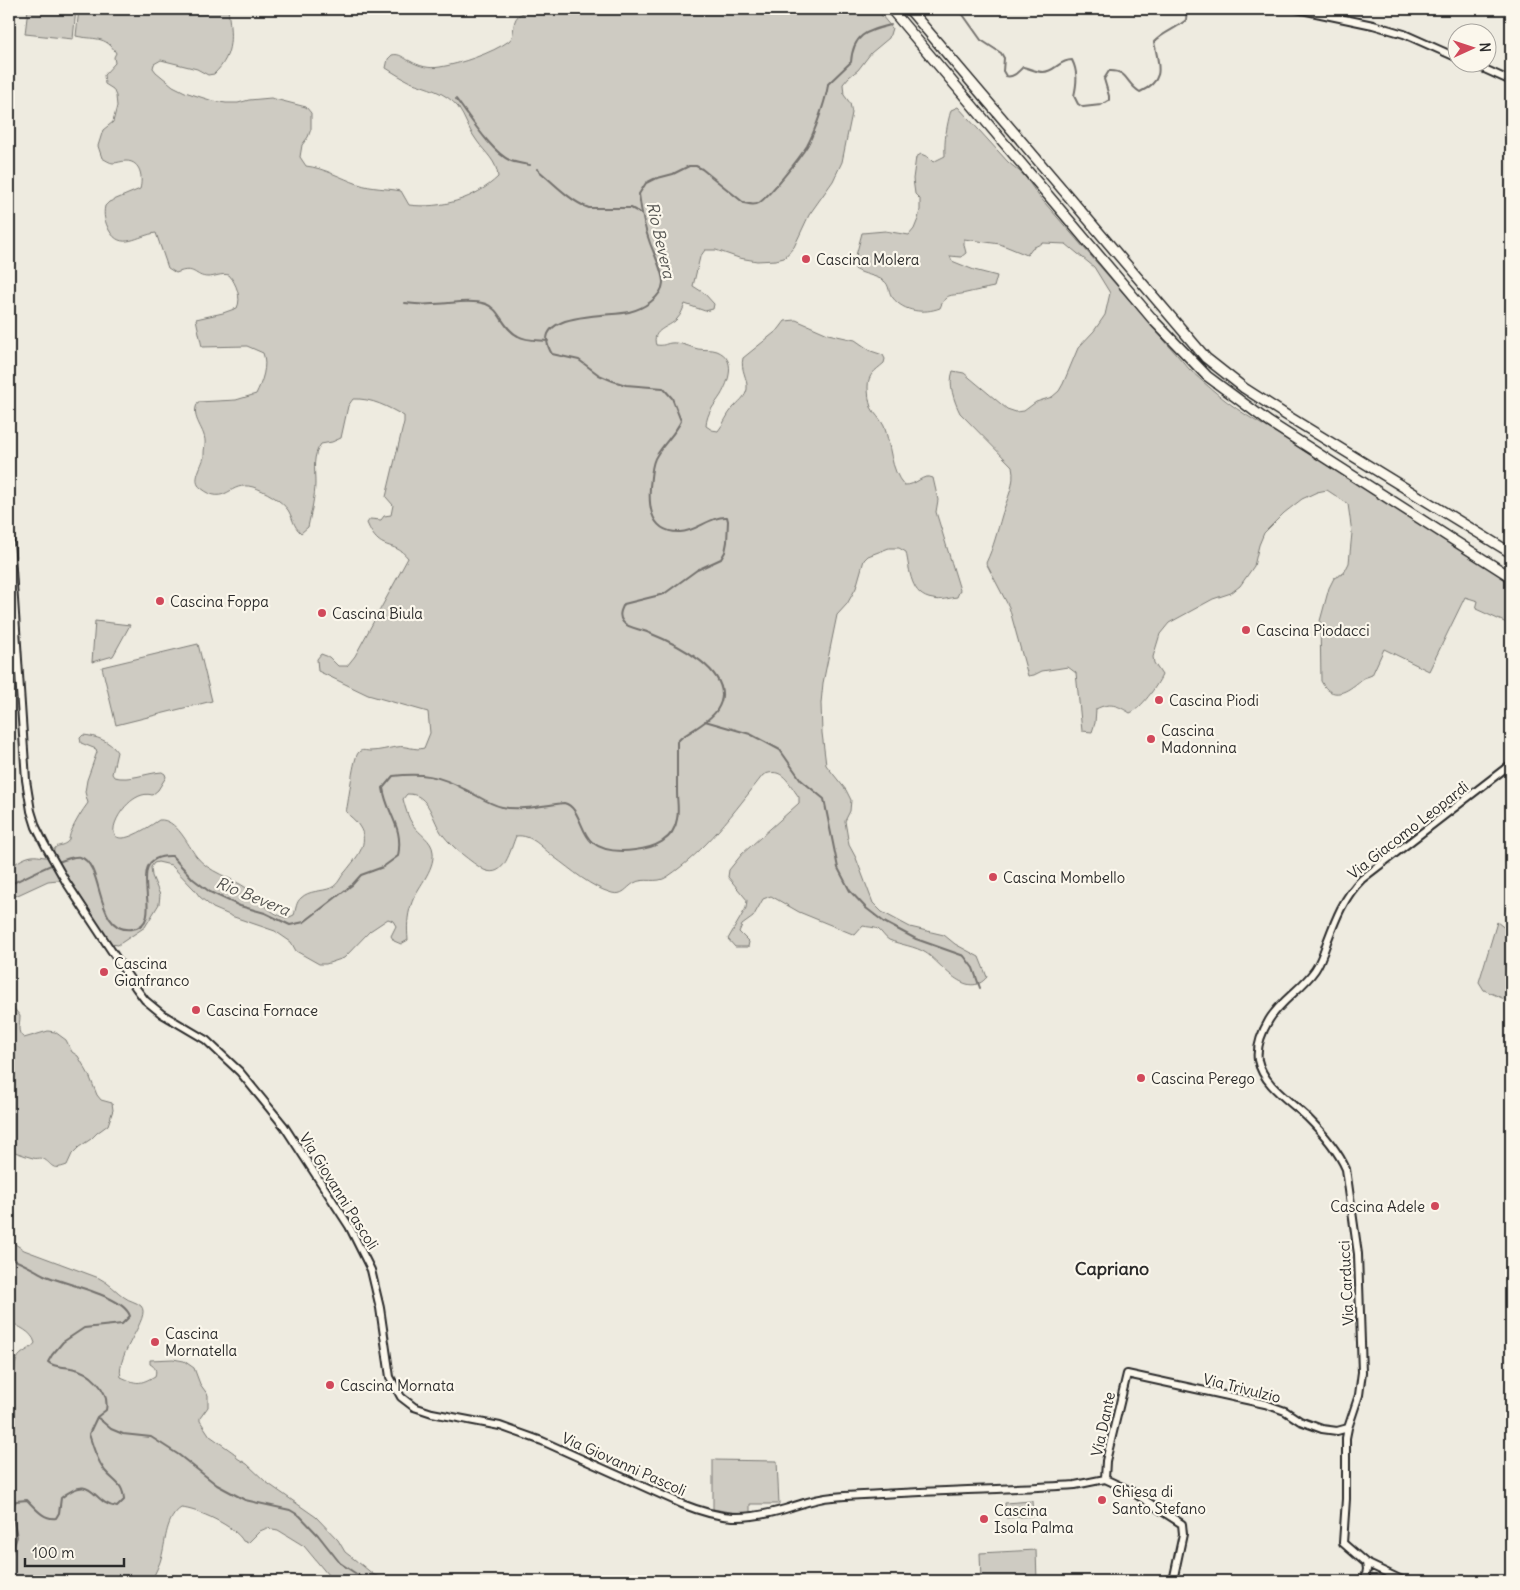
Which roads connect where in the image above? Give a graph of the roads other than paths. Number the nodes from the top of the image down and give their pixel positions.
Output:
1 (891, 9) edge
2 (910, 9) edge
3 (1297, 9) edge
4 (1448, 54) edge
5 (1491, 72) edge
6 (1511, 81) edge
7 (9, 524) edge
8 (1511, 553) edge
9 (1511, 577) edge
10 (1511, 764) edge
11 (1257, 1052) joint
12 (1127, 1374) joint
13 (1348, 1428) junction
14 (1105, 1480) junction
15 (1366, 1563) junction
16 (1173, 1581) edge
17 (1365, 1581) edge
18 (1404, 1581) edge

1 - 9 highway
2 - 8 highway
3 - 4 street
5 - 6 street
7 - 14 street, Via Giovanni Pascoli
10 - 11 street, Via Giacomo Leopardi
11 - 13 street, Via Carducci
12 - 13 street, Via Trivulzio
12 - 14 street, Via Dante
13 - 15 street, Via Carducci
14 - 16 street
15 - 17 street
15 - 18 street

